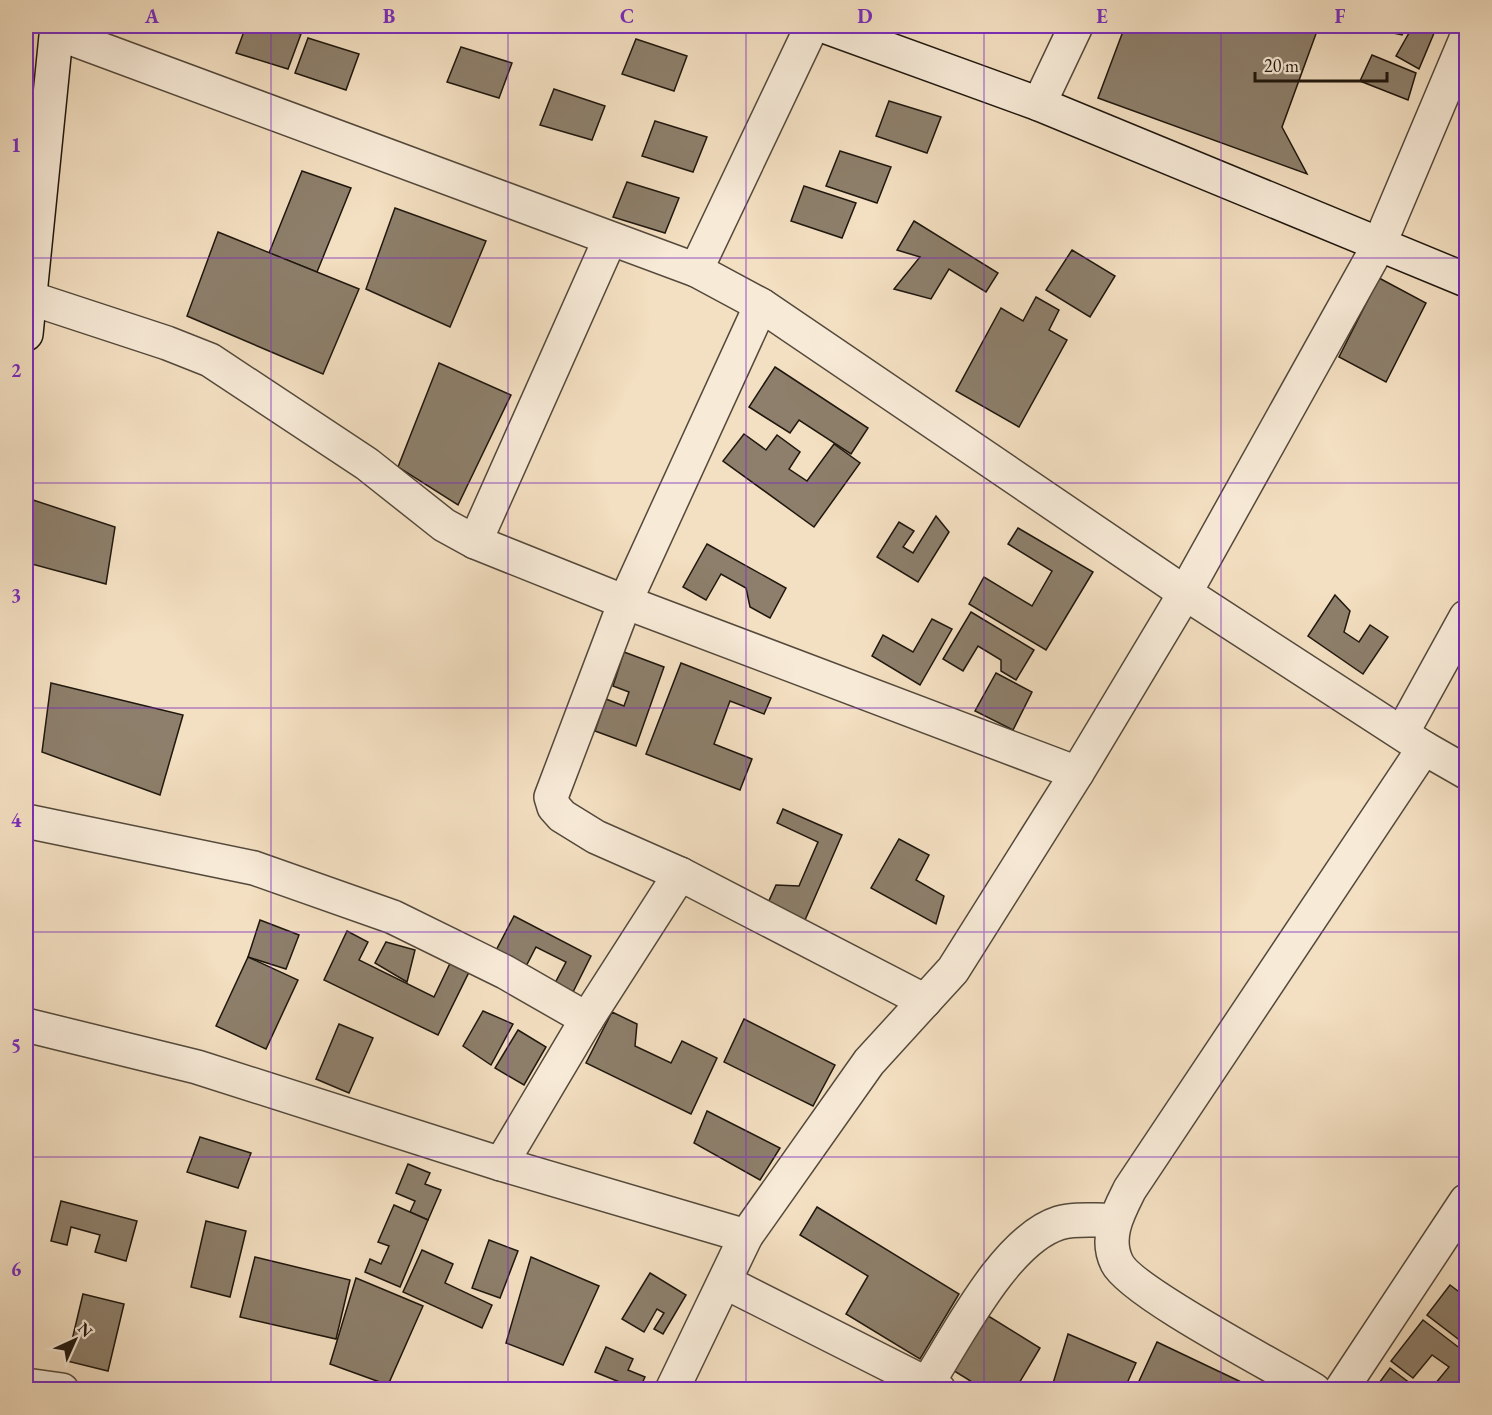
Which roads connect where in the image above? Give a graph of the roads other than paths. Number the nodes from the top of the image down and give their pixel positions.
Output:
1 (812, 26) edge
2 (824, 26) edge
3 (1076, 26) edge
4 (57, 29) edge
5 (1467, 39) edge
6 (1039, 104) junction
7 (31, 239) edge
8 (610, 239) junction
9 (1379, 245) junction
10 (696, 270) junction
11 (1467, 280) edge
12 (30, 298) junction
13 (761, 305) junction
14 (26, 334) edge
15 (476, 542) junction
16 (1185, 593) junction
17 (625, 602) junction
18 (1467, 617) edge
19 (1413, 740) junction
20 (1467, 772) edge
21 (1077, 773) junction
22 (26, 821) edge
23 (680, 874) junction
24 (925, 1001) junction
25 (587, 1019) junction
26 (26, 1025) edge
27 (501, 1164) junction
28 (1467, 1201) edge
29 (1114, 1220) junction
30 (746, 1236) junction
31 (725, 1282) junction
32 (26, 1385) edge
33 (933, 1387) edge
34 (62, 1389) edge
35 (672, 1389) edge
36 (1314, 1389) edge
37 (1341, 1389) edge

1 - 10 street
2 - 6 street
3 - 6 street
4 - 7 street
4 - 8 street
5 - 9 street
6 - 9 street
7 - 12 street
8 - 10 street
8 - 15 street
9 - 11 street
9 - 16 street
10 - 13 street
12 - 14 street
12 - 15 street
13 - 16 street
13 - 17 street
15 - 17 street
16 - 19 street
16 - 21 street
17 - 21 street
17 - 23 street
18 - 19 street
19 - 20 street
19 - 29 street
21 - 24 street
22 - 25 street
23 - 24 street
23 - 25 street
24 - 30 street
25 - 27 street
26 - 27 street
27 - 30 street
28 - 37 street
29 - 33 street
29 - 36 street
30 - 31 street
31 - 33 street
31 - 35 street
32 - 34 street

